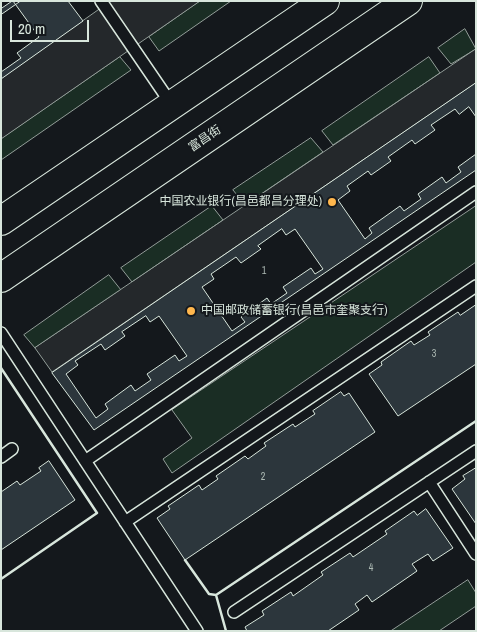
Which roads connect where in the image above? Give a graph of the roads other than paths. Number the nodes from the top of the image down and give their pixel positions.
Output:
1 (101, 1) edge
2 (325, 1) edge
3 (408, 1) edge
4 (172, 105) junction
5 (476, 192) edge
6 (1, 221) edge
7 (1, 278) edge
8 (476, 286) edge
9 (1, 333) edge
10 (12, 449) dead end
11 (476, 451) edge
12 (1, 457) edge
13 (85, 461) junction
14 (429, 482) junction
15 (125, 522) junction
16 (476, 554) edge
17 (234, 612) dead end
18 (197, 631) edge

1 - 4 lane
2 - 4 main road
3 - 7 main road, 富昌街
4 - 6 main road
5 - 13 lane
8 - 15 lane
9 - 13 lane
10 - 12 lane
11 - 14 lane
13 - 15 lane
14 - 16 lane
14 - 17 lane
15 - 18 lane

